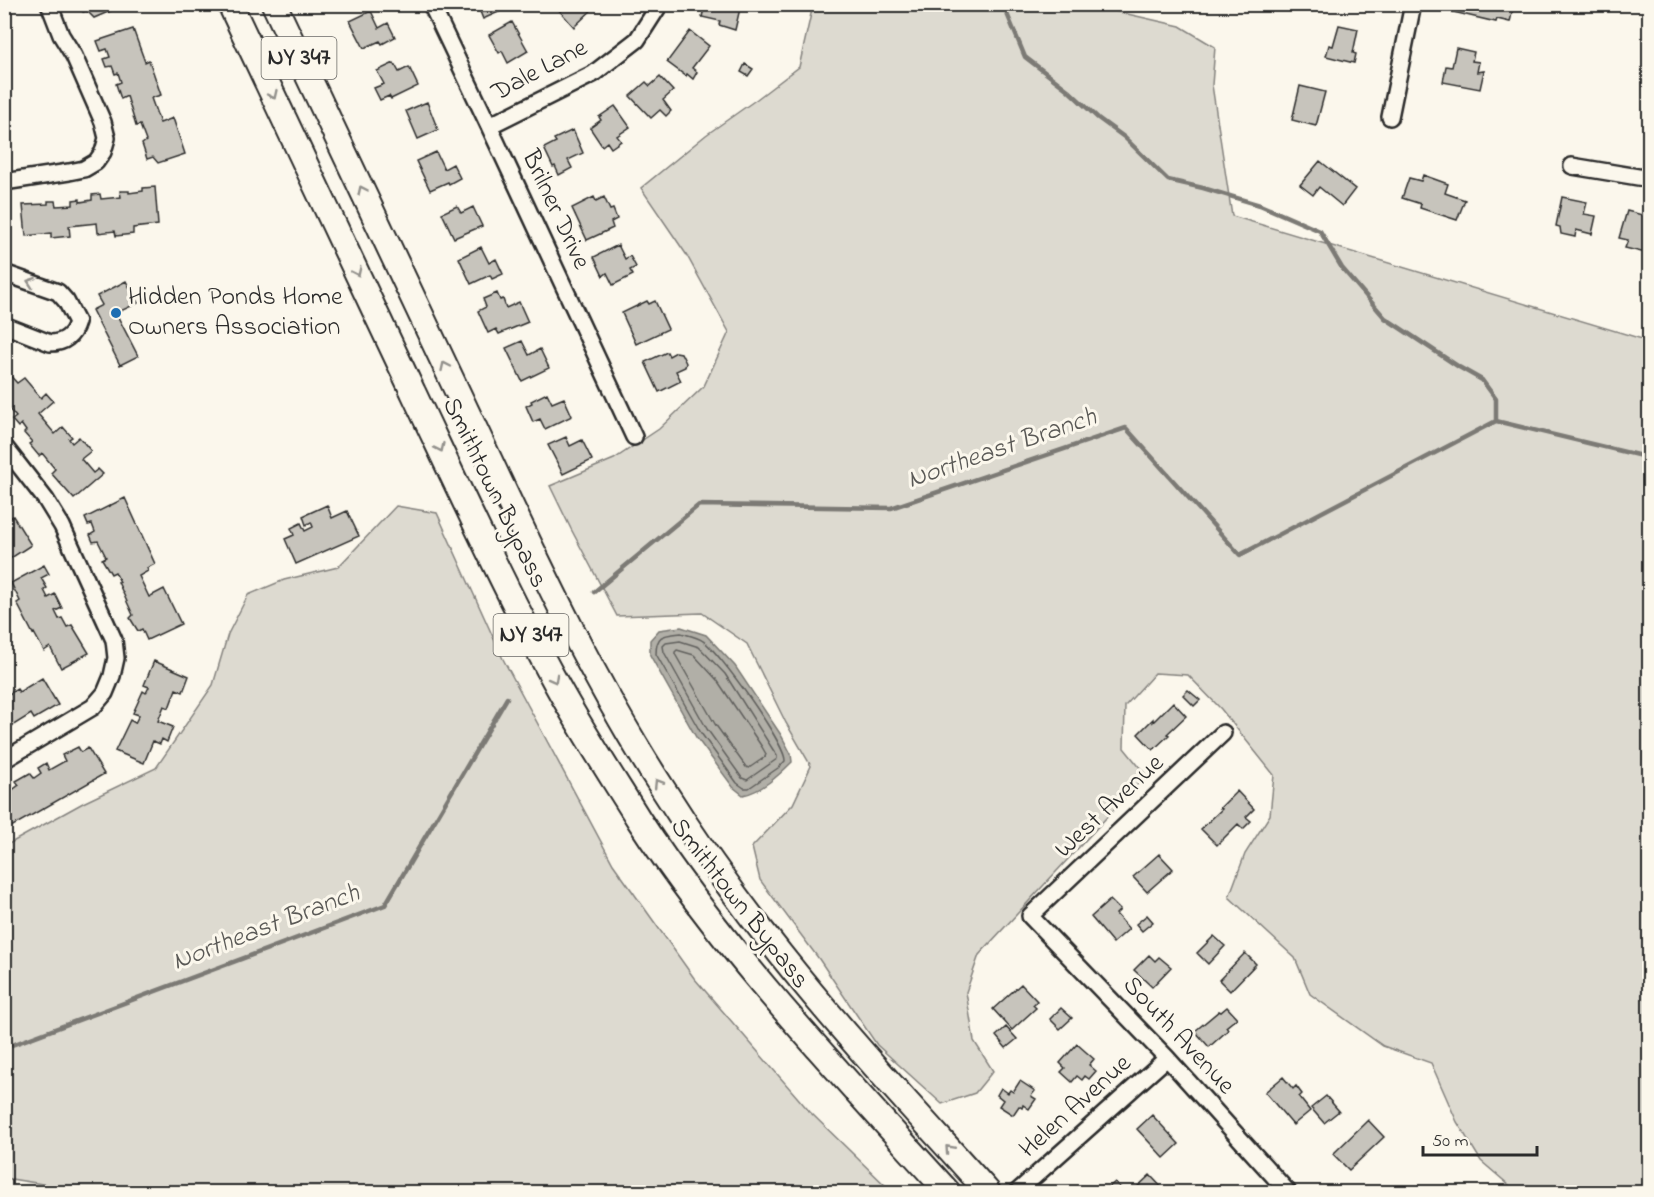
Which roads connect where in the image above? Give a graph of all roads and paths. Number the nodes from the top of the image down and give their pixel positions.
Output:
1 (49, 4) edge
2 (230, 4) edge
3 (274, 4) edge
4 (431, 4) edge
5 (660, 4) edge
6 (1413, 4) edge
7 (1390, 117) dead end
8 (489, 126) junction
9 (1572, 166) dead end
10 (1650, 179) edge
11 (4, 182) edge
12 (4, 273) edge
13 (4, 325) edge
14 (634, 437) dead end
15 (4, 446) edge
16 (1223, 733) dead end
17 (4, 760) edge
18 (1030, 916) joint
19 (1167, 1058) junction
20 (948, 1192) edge
21 (988, 1192) edge
22 (1017, 1192) edge
23 (1288, 1192) edge

1 - 11 street
2 -> 20 highway, Smithtown Bypass / NY 347
21 -> 3 highway, Smithtown Bypass / NY 347
4 - 8 street, Brilner Drive
5 - 8 street, Dale Lane
6 - 7 street
8 - 14 street, Brilner Drive
9 - 10 street
13 -> 12 street
15 - 17 street
16 - 18 street, West Avenue
18 - 19 street, South Avenue
19 - 22 street, Helen Avenue
19 - 23 street, South Avenue

